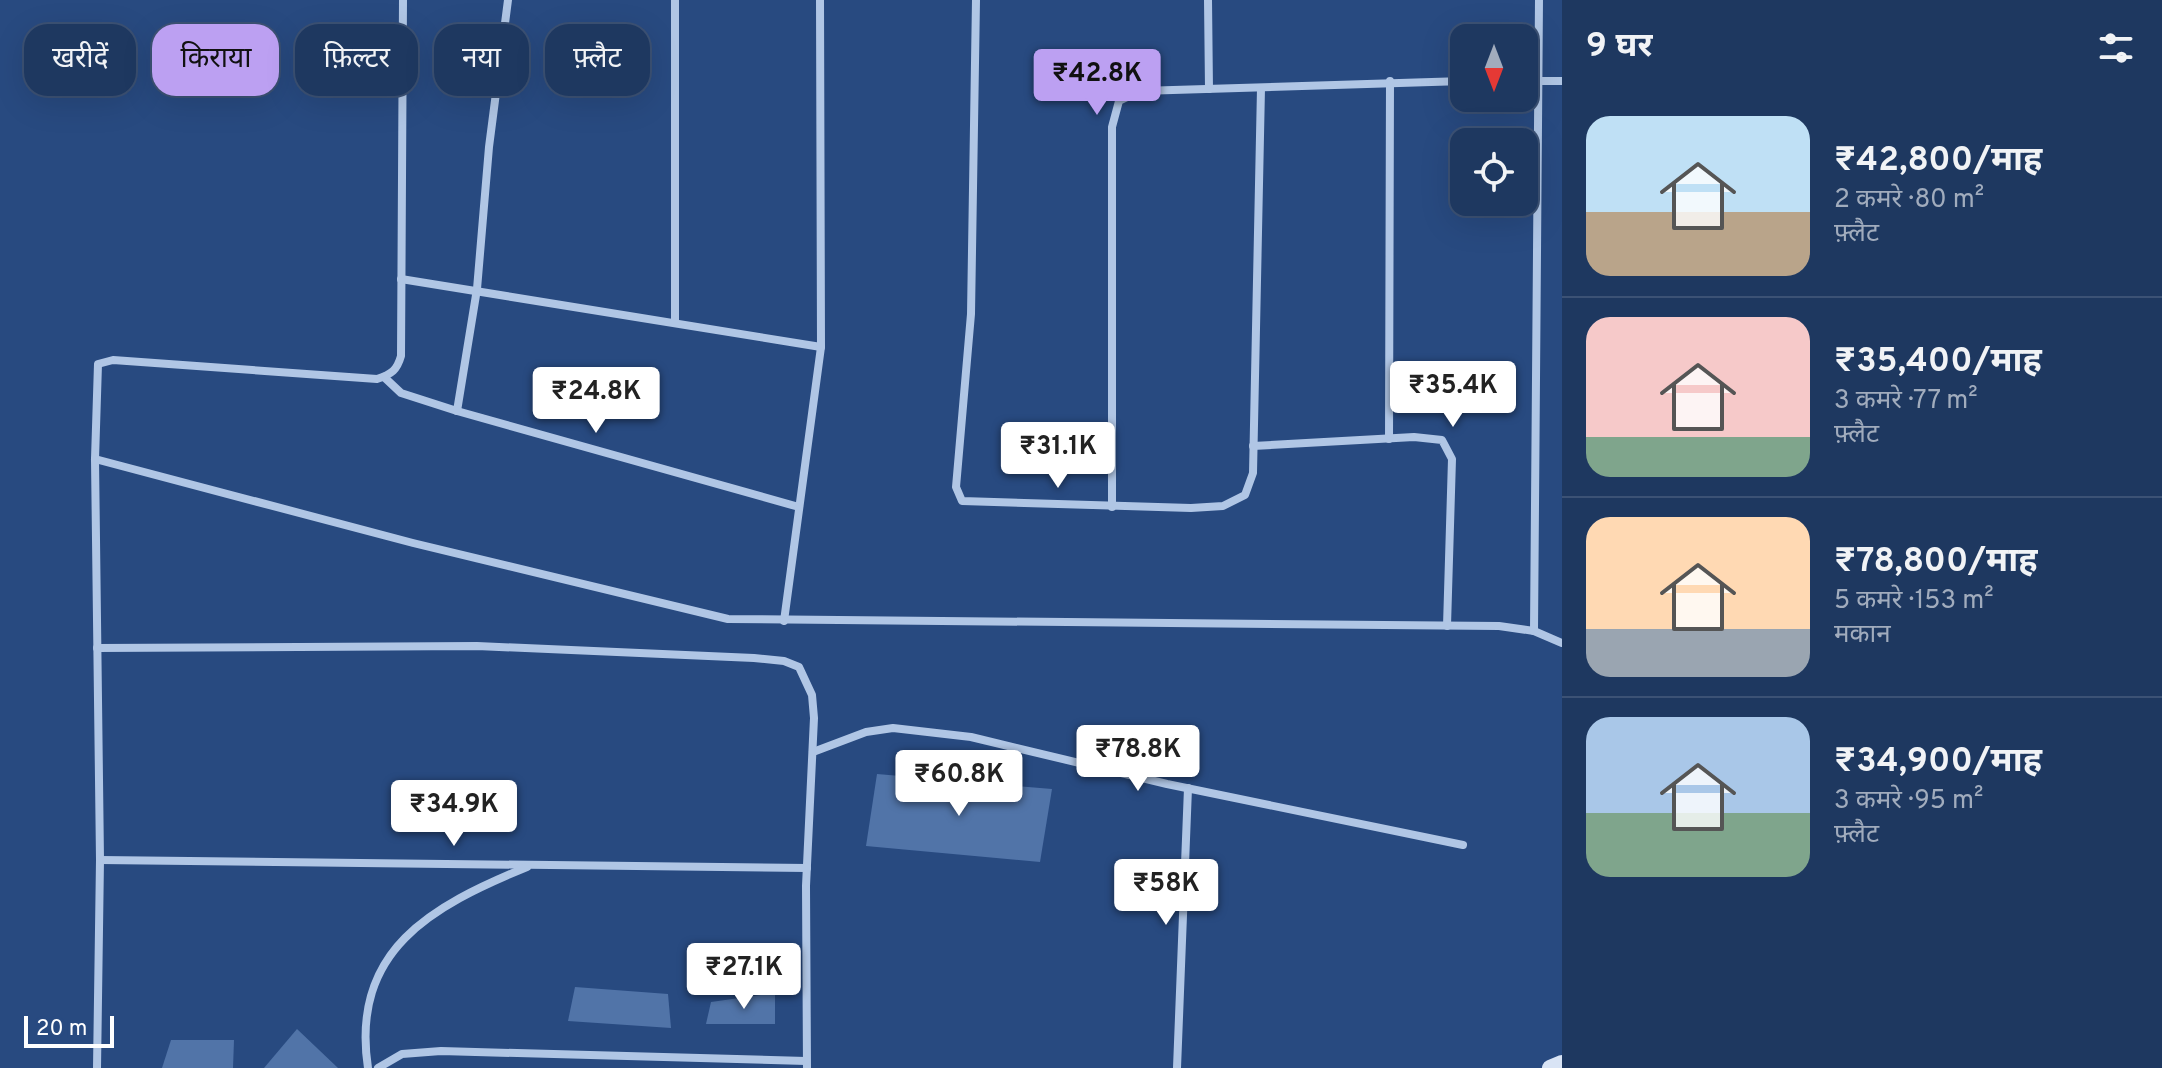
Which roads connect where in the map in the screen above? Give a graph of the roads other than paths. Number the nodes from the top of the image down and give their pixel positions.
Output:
1 (403, 0) edge
2 (508, 0) edge
3 (675, 0) edge
4 (820, 0) edge
5 (976, 0) edge
6 (1208, 0) edge
7 (1539, 0) edge
8 (1390, 81) junction
9 (1450, 81) edge
10 (1541, 81) junction
11 (1562, 81) edge
12 (1261, 88) junction
13 (1209, 89) junction
14 (401, 279) junction
15 (477, 289) junction
16 (675, 322) junction
17 (821, 347) junction
18 (384, 377) junction
19 (457, 411) junction
20 (1389, 439) junction
21 (1253, 446) junction
22 (95, 459) junction
23 (799, 507) junction
24 (1112, 507) junction
25 (784, 621) junction
26 (1447, 626) junction
27 (1534, 631) junction
28 (1562, 643) edge
29 (97, 648) junction
30 (813, 752) junction
31 (1188, 788) junction
32 (1463, 845) dead end
33 (100, 860) junction
34 (531, 865) junction
35 (807, 868) junction
36 (1562, 1063) edge
37 (806, 1064) edge
38 (97, 1068) edge
39 (368, 1068) edge
40 (378, 1068) edge
41 (1177, 1068) edge
42 (1550, 1068) edge

1 - 14 street
2 - 15 street
3 - 16 street
4 - 17 street
5 - 24 street
6 - 13 street
7 - 10 street
8 - 9 street
8 - 12 street
8 - 20 street
10 - 11 street
10 - 27 street
12 - 13 street
12 - 21 street
13 - 24 street
14 - 15 street
14 - 18 street
15 - 16 street
15 - 19 street
16 - 17 street
17 - 23 street
18 - 19 street
18 - 22 street
19 - 23 street
20 - 21 street
20 - 26 street
21 - 24 street
22 - 25 street
22 - 29 street
23 - 25 street
25 - 26 street
26 - 27 street
27 - 28 street
29 - 30 street
29 - 33 street
30 - 31 street
30 - 35 street
31 - 32 street
31 - 41 street
33 - 34 street
33 - 38 street
34 - 35 street
34 - 39 street
35 - 37 street
36 - 42 main road
37 - 40 street

